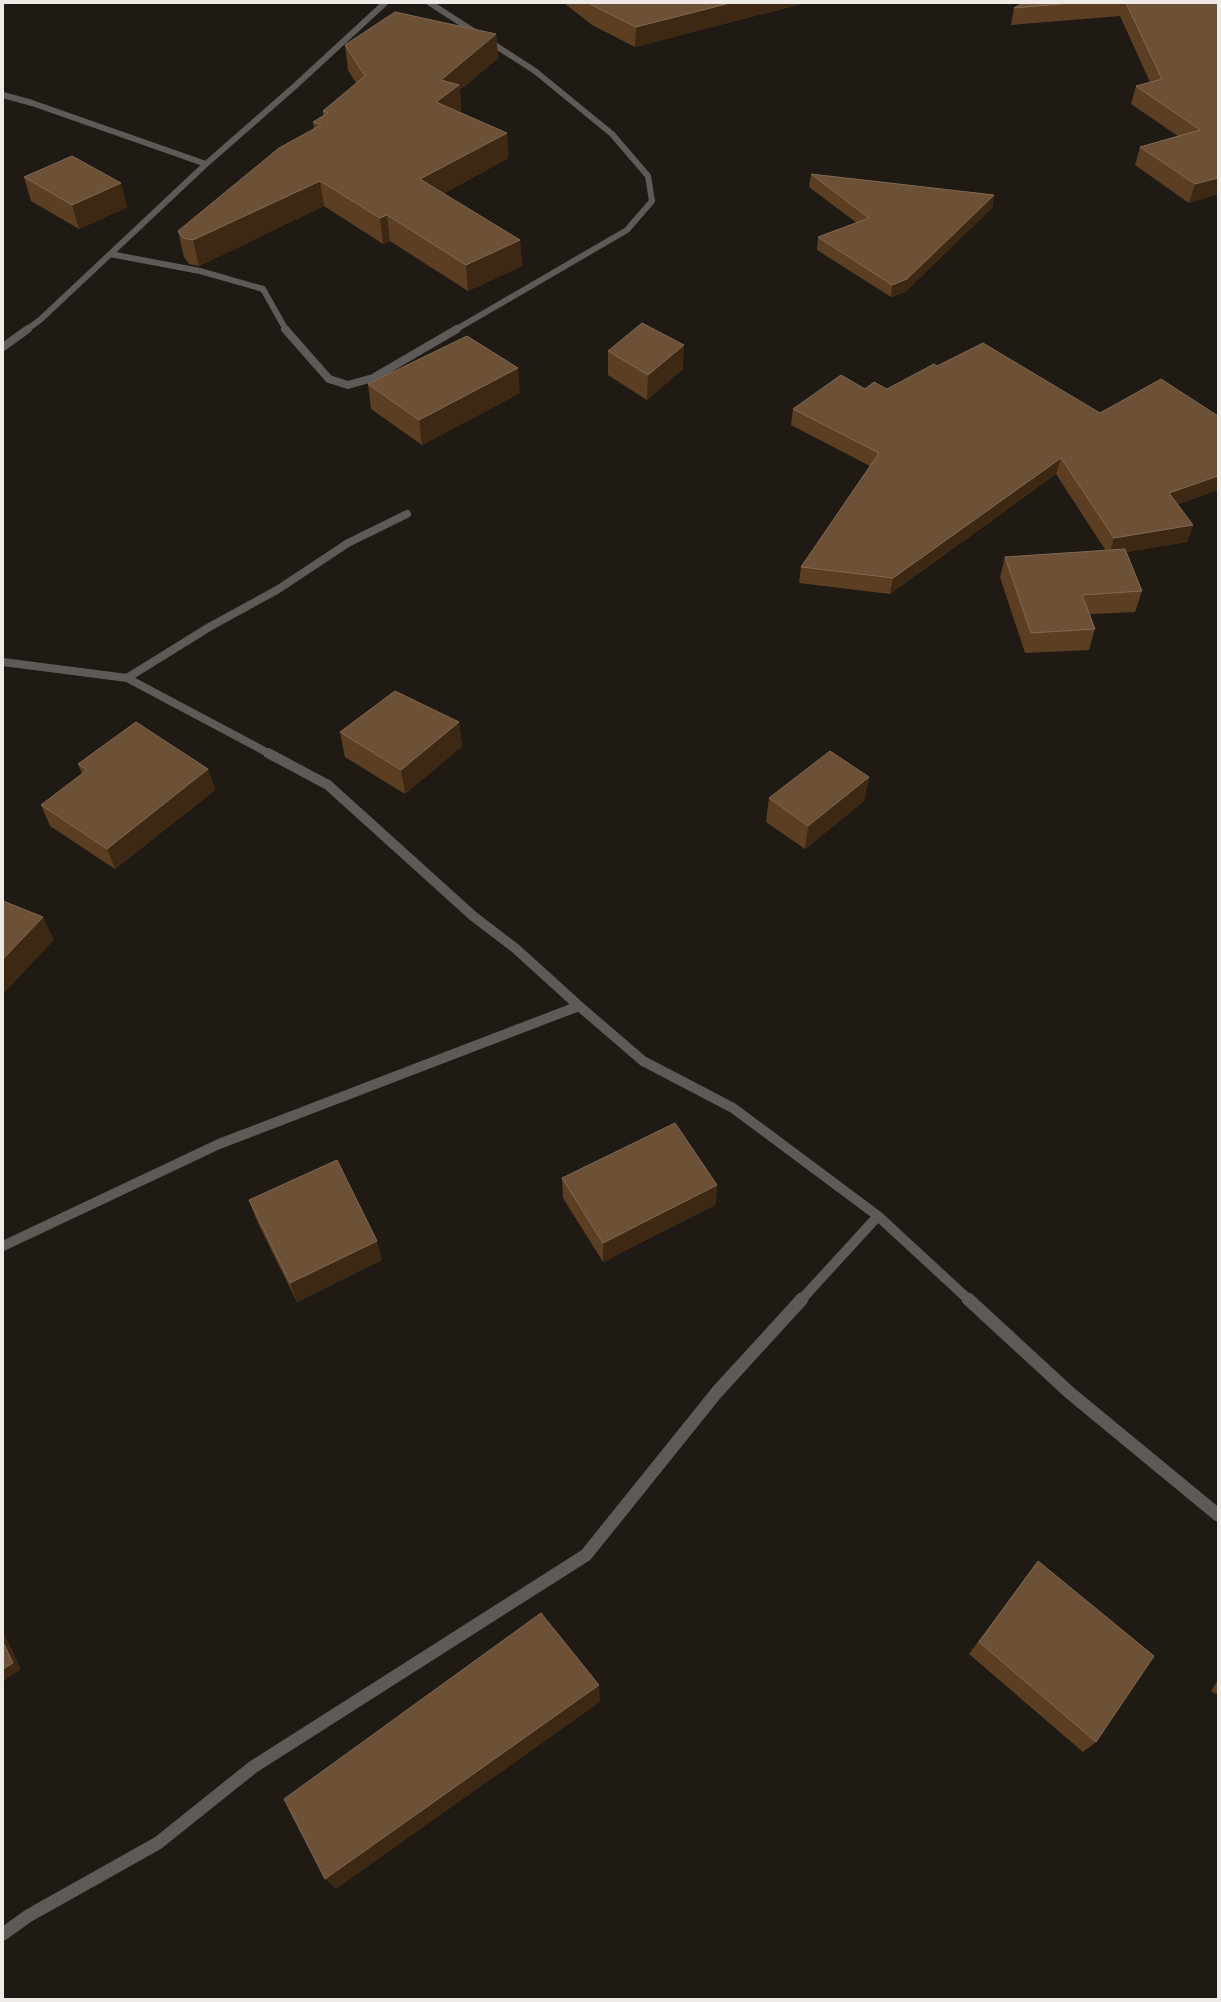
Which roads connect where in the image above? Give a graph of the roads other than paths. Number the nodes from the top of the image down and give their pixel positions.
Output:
1 (385, 3) edge
2 (430, 3) edge
3 (3, 95) edge
4 (206, 164) junction
5 (110, 254) junction
6 (3, 347) edge
7 (407, 514) dead end
8 (3, 662) edge
9 (127, 678) junction
10 (579, 1006) junction
11 (878, 1216) junction
12 (3, 1246) edge
13 (1218, 1515) edge
14 (3, 1934) edge

1 - 4 street
2 - 5 street
3 - 4 street
4 - 5 street
5 - 6 street
7 - 9 street
8 - 9 street
9 - 10 street
10 - 11 street
10 - 12 street
11 - 13 street
11 - 14 street

